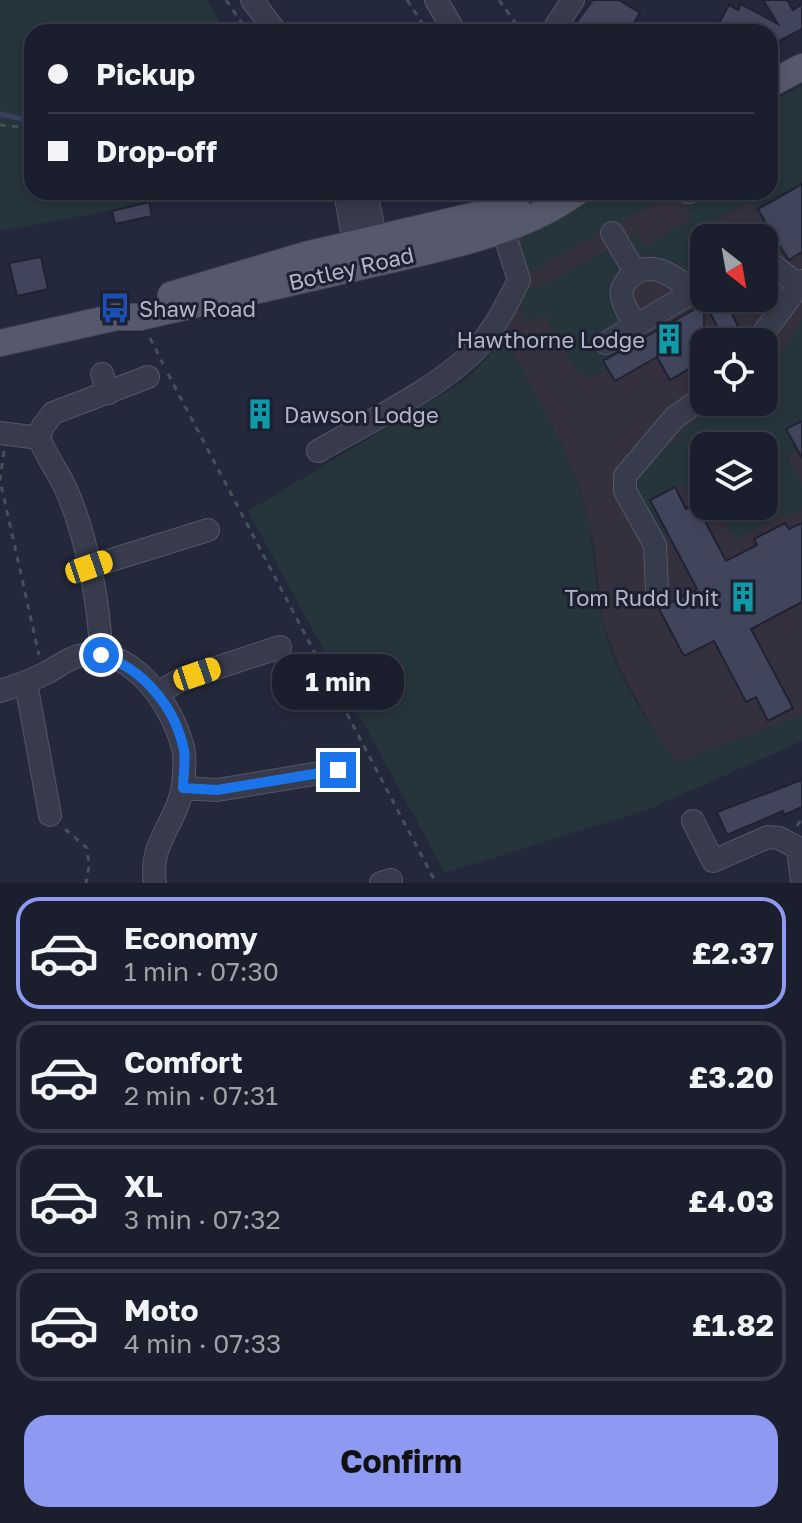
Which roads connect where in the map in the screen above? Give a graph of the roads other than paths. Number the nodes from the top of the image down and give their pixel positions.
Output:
1 (252, 0) edge
2 (436, 0) edge
3 (573, 0) edge
4 (270, 24) edge
5 (450, 24) edge
6 (557, 24) edge
7 (802, 67) edge
8 (778, 80) edge
9 (348, 200) edge
10 (366, 200) edge
11 (541, 200) edge
12 (566, 200) edge
13 (500, 221) junction
14 (612, 233) dead end
15 (367, 253) junction
16 (778, 268) edge
17 (635, 272) junction
18 (799, 282) edge
19 (690, 284) edge
20 (690, 293) edge
21 (635, 325) junction
22 (767, 328) edge
23 (0, 343) edge
24 (606, 343) dead end
25 (148, 377) dead end
26 (690, 407) edge
27 (3, 434) edge
28 (39, 438) junction
29 (318, 451) dead end
30 (208, 530) dead end
31 (89, 567) junction
32 (657, 590) dead end
33 (280, 647) dead end
34 (101, 655) junction
35 (34, 679) junction
36 (0, 691) edge
37 (158, 693) junction
38 (338, 770) dead end
39 (183, 788) junction
40 (50, 815) road end
41 (693, 821) dead end
42 (800, 850) edge
43 (802, 880) edge
44 (155, 883) edge

1 - 4 street
2 - 5 street
3 - 6 street
7 - 8 main road
9 - 15 street
10 - 15 street
11 - 13 main road, Botley Road
12 - 13 main road, Botley Road
13 - 15 main road, Botley Road
13 - 29 street
14 - 17 street
15 - 23 main road, Botley Road
16 - 18 street
17 - 19 street
17 - 21 street
18 - 22 street
20 - 21 street
21 - 24 street
25 - 28 street
26 - 32 street
27 - 28 street
28 - 31 street
30 - 31 street
31 - 34 street
33 - 37 street
34 - 35 street
34 - 37 street
35 - 36 street
35 - 40 street
37 - 39 street
38 - 39 street
39 - 44 street
41 - 42 street
42 - 43 street

